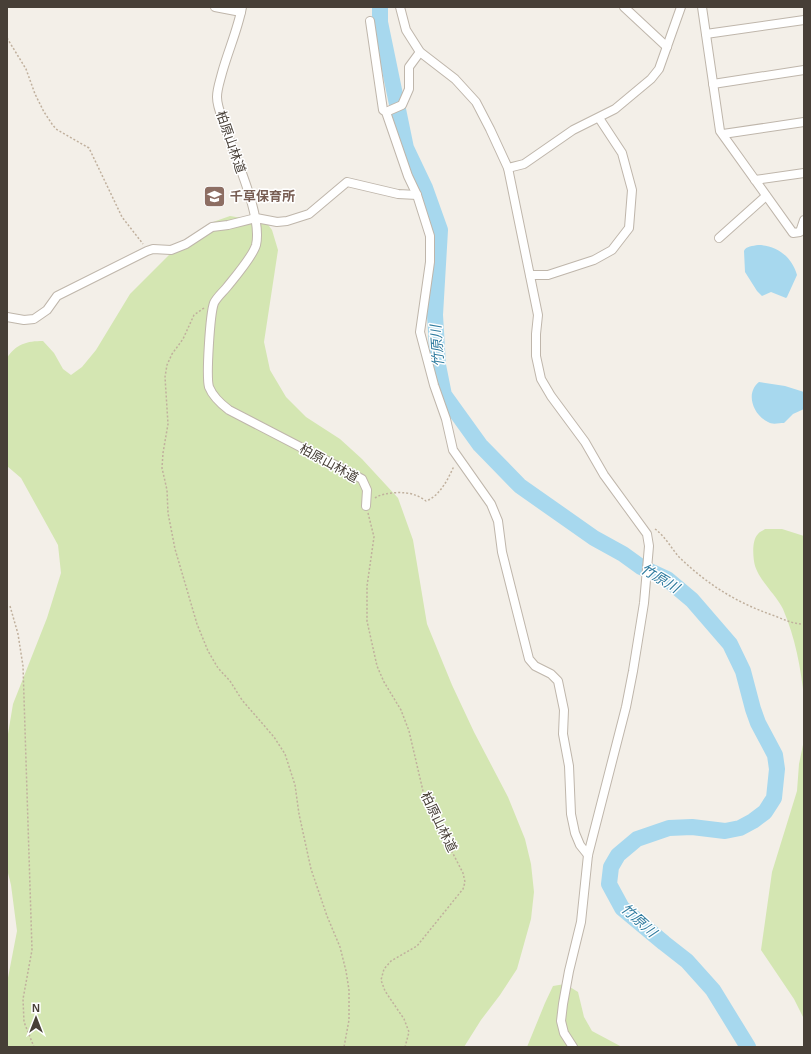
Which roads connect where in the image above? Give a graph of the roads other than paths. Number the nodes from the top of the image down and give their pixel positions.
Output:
1 (215, 7) edge
2 (400, 7) edge
3 (624, 7) edge
4 (681, 7) edge
5 (702, 7) edge
6 (242, 10) edge
7 (370, 20) dead end
8 (804, 20) edge
9 (706, 34) junction
10 (667, 47) junction
11 (420, 52) junction
12 (804, 70) edge
13 (713, 84) junction
14 (387, 112) junction
15 (599, 118) junction
16 (804, 122) edge
17 (723, 134) junction
18 (508, 168) junction
19 (804, 173) edge
20 (755, 180) junction
21 (417, 195) junction
22 (766, 196) junction
23 (256, 218) junction
24 (804, 220) edge
25 (719, 238) dead end
26 (530, 275) junction
27 (7, 317) edge
28 (366, 506) road end
29 (588, 855) junction
30 (573, 1047) edge

1 - 6 street
2 - 11 street
3 - 10 street
4 - 10 street
5 - 9 street
6 - 23 street, 柏原山林道
7 - 14 street
8 - 9 street
9 - 13 street
10 - 15 street
11 - 14 street
11 - 18 street
12 - 13 street
13 - 17 street
14 - 21 street
15 - 18 street
15 - 26 street
16 - 17 street
17 - 20 street
18 - 26 street
19 - 20 street
20 - 22 street
21 - 23 street
21 - 29 street
22 - 24 street
22 - 25 street
23 - 27 street
23 - 28 street, 柏原山林道
26 - 29 street
29 - 30 street

